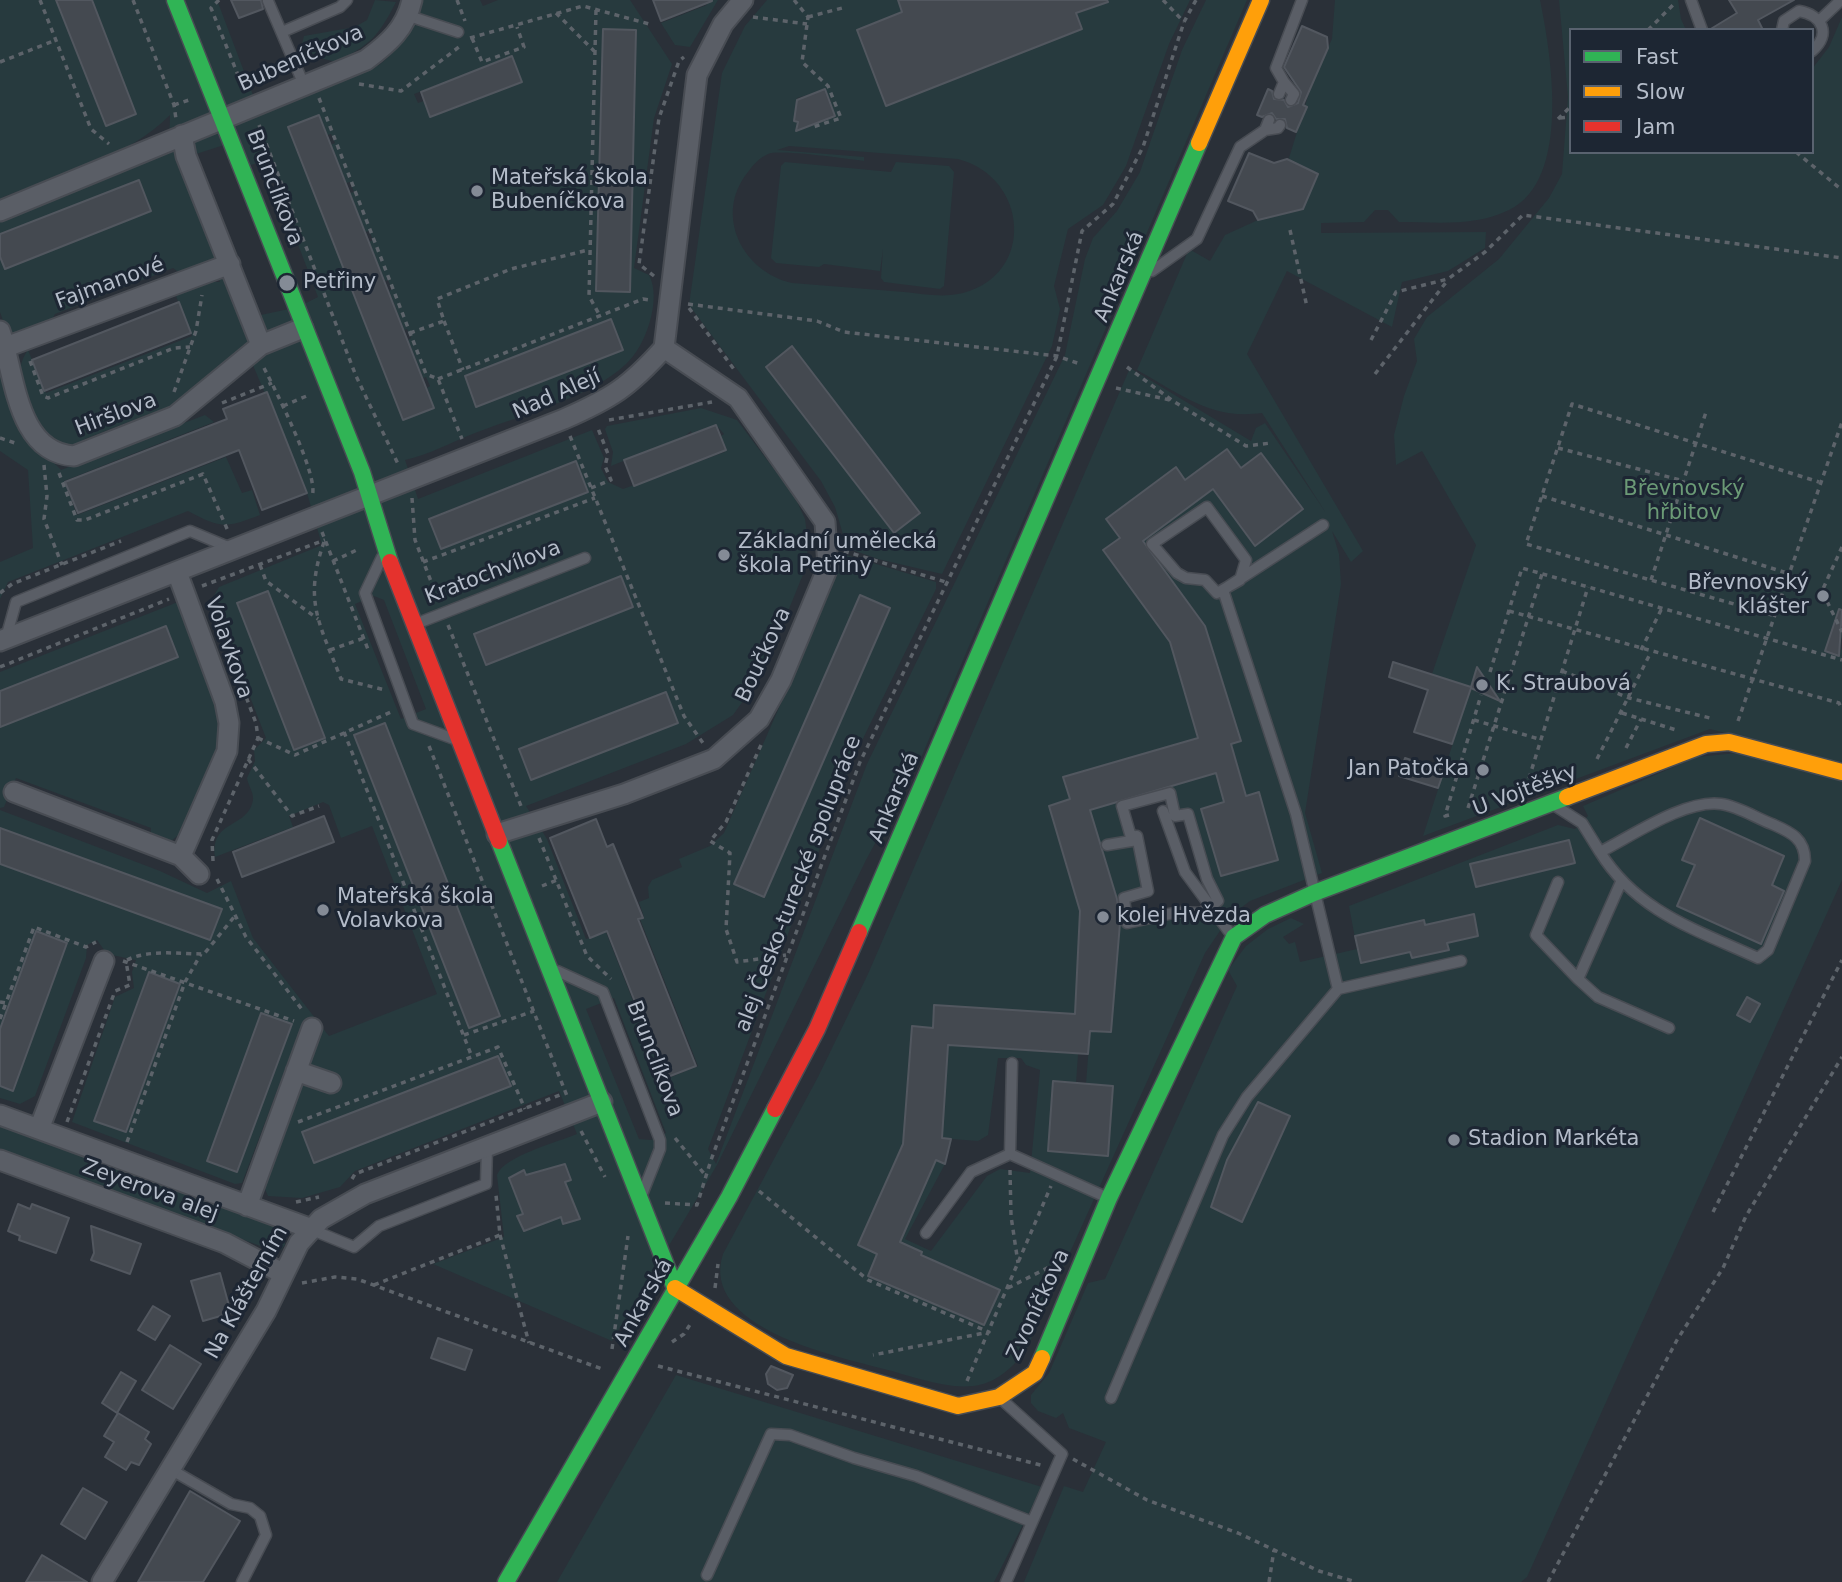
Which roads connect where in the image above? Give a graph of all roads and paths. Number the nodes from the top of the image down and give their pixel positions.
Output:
1 (40, 0) edge
2 (132, 0) edge
3 (175, 0) edge
4 (219, 0) edge
5 (347, 0) edge
6 (794, 0) edge
7 (1163, 0) edge
8 (1196, 0) edge
9 (1261, 0) edge
10 (1302, 0) edge
11 (1678, 0) edge
12 (1691, 0) edge
13 (1841, 0) edge
14 (268, 1) edge
15 (749, 4) edge
16 (410, 8) edge
17 (846, 8) dead end
18 (596, 9) junction
19 (556, 13) junction
20 (808, 16) junction
21 (1820, 20) junction
22 (1184, 22) junction
23 (807, 24) junction
24 (653, 25) dead end
25 (517, 27) junction
26 (1650, 28) edge
27 (1701, 28) edge
28 (1782, 28) edge
29 (282, 32) junction
30 (458, 32) dead end
31 (472, 37) junction
32 (56, 40) junction
33 (1814, 49) edge
34 (595, 51) junction
35 (688, 52) dead end
36 (0, 62) edge
37 (1284, 82) junction
38 (356, 84) dead end
39 (310, 89) junction
40 (1279, 94) dead end
41 (248, 100) dead end
42 (1291, 100) dead end
43 (1569, 108) edge
44 (255, 116) dead end
45 (1569, 117) edge
46 (222, 118) junction
47 (1280, 125) dead end
48 (813, 127) dead end
49 (174, 131) junction
50 (1798, 154) edge
51 (132, 159) junction
52 (1842, 190) edge
53 (0, 211) edge
54 (1290, 230) dead end
55 (589, 250) junction
56 (1842, 258) edge
57 (230, 264) junction
58 (205, 273) junction
59 (1143, 277) junction
60 (1448, 279) junction
61 (659, 287) dead end
62 (688, 290) dead end
63 (659, 301) dead end
64 (686, 304) junction
65 (1307, 307) dead end
66 (600, 316) junction
67 (444, 321) junction
68 (303, 328) junction
69 (410, 334) junction
70 (3, 339) edge
71 (1371, 340) dead end
72 (261, 345) junction
73 (190, 347) junction
74 (664, 348) junction
75 (1057, 356) junction
76 (28, 358) dead end
77 (263, 366) dead end
78 (1127, 367) dead end
79 (463, 370) junction
80 (736, 373) dead end
81 (1375, 374) dead end
82 (1080, 375) dead end
83 (438, 379) junction
84 (1118, 388) dead end
85 (314, 393) dead end
86 (738, 397) junction
87 (1173, 401) junction
88 (283, 405) junction
89 (1706, 412) dead end
90 (164, 421) junction
91 (1842, 422) edge
92 (596, 424) junction
93 (587, 427) dead end
94 (578, 431) dead end
95 (0, 438) edge
96 (463, 442) dead end
97 (1271, 443) dead end
98 (1696, 443) junction
99 (23, 446) dead end
100 (1558, 448) junction
101 (50, 464) dead end
102 (399, 467) dead end
103 (57, 469) dead end
104 (1684, 481) junction
105 (1819, 482) junction
106 (591, 488) junction
107 (369, 496) junction
108 (412, 496) dead end
109 (1542, 496) junction
110 (595, 498) junction
111 (312, 505) dead end
112 (414, 524) junction
113 (1323, 525) dead end
114 (320, 527) dead end
115 (405, 528) dead end
116 (1667, 533) junction
117 (325, 540) junction
118 (231, 541) junction
119 (368, 545) dead end
120 (1842, 547) edge
121 (385, 550) junction
122 (828, 552) junction
123 (585, 558) dead end
124 (333, 561) junction
125 (423, 562) junction
126 (62, 565) dead end
127 (260, 565) junction
128 (177, 572) junction
129 (1542, 573) junction
130 (1787, 573) junction
131 (1240, 580) junction
132 (1651, 580) junction
133 (949, 583) junction
134 (1588, 587) junction
135 (1223, 590) junction
136 (184, 593) junction
137 (1662, 608) junction
138 (1509, 611) junction
139 (443, 613) junction
140 (1772, 615) junction
141 (1528, 617) junction
142 (318, 619) junction
143 (414, 624) junction
144 (1575, 631) junction
145 (1842, 632) edge
146 (2, 635) edge
147 (363, 638) junction
148 (1767, 638) junction
149 (228, 648) dead end
150 (330, 650) junction
151 (1642, 650) junction
152 (1651, 652) junction
153 (372, 659) dead end
154 (1842, 660) edge
155 (0, 667) edge
156 (1562, 671) junction
157 (1490, 672) dead end
158 (1752, 679) junction
159 (380, 680) dead end
160 (385, 690) junction
161 (1481, 695) dead end
162 (1842, 696) edge
163 (1629, 698) junction
164 (1839, 703) junction
165 (1842, 709) edge
166 (393, 711) junction
167 (1621, 713) junction
168 (396, 719) dead end
169 (1641, 719) junction
170 (1474, 720) junction
171 (1723, 721) dead end
172 (1492, 726) junction
173 (344, 733) junction
174 (745, 733) junction
175 (1663, 734) dead end
176 (258, 738) junction
177 (420, 740) dead end
178 (1540, 740) junction
179 (460, 742) junction
180 (1729, 742) junction
181 (1639, 743) dead end
182 (1626, 748) junction
183 (1617, 751) dead end
184 (1608, 755) dead end
185 (1599, 758) junction
186 (248, 759) junction
187 (714, 759) junction
188 (1587, 763) dead end
189 (1842, 772) edge
190 (1538, 781) dead end
191 (1526, 786) junction
192 (1515, 790) dead end
193 (14, 792) dead end
194 (1550, 803) junction
195 (1479, 804) dead end
196 (319, 806) dead end
197 (1468, 808) junction
198 (524, 810) dead end
199 (1163, 811) dead end
200 (1526, 813) junction
201 (497, 834) junction
202 (1138, 840) junction
203 (1107, 845) dead end
204 (1600, 852) junction
205 (181, 856) junction
206 (209, 871) junction
207 (557, 880) dead end
208 (1558, 882) dead end
209 (1621, 882) junction
210 (536, 888) dead end
211 (1314, 893) junction
212 (1209, 907) junction
213 (234, 917) junction
214 (1234, 937) junction
215 (201, 954) junction
216 (786, 955) junction
217 (108, 957) junction
218 (1842, 960) edge
219 (126, 961) junction
220 (1461, 961) dead end
221 (549, 967) junction
222 (1578, 979) junction
223 (185, 982) junction
224 (1338, 989) junction
225 (0, 1002) edge
226 (6, 1003) junction
227 (534, 1012) junction
228 (0, 1019) edge
229 (309, 1026) junction
230 (1669, 1028) dead end
231 (464, 1035) junction
232 (1842, 1056) edge
233 (472, 1057) junction
234 (1012, 1063) dead end
235 (296, 1071) junction
236 (331, 1083) dead end
237 (566, 1093) junction
238 (569, 1102) dead end
239 (602, 1102) junction
240 (525, 1109) junction
241 (0, 1115) edge
242 (278, 1121) junction
243 (59, 1124) dead end
244 (579, 1126) dead end
245 (39, 1129) junction
246 (125, 1147) dead end
247 (487, 1147) junction
248 (1010, 1154) junction
249 (0, 1160) edge
250 (1056, 1175) junction
251 (349, 1182) dead end
252 (608, 1184) dead end
253 (495, 1187) dead end
254 (329, 1194) dead end
255 (763, 1194) dead end
256 (1109, 1198) junction
257 (640, 1199) junction
258 (288, 1203) dead end
259 (663, 1203) dead end
260 (247, 1206) junction
261 (1713, 1212) dead end
262 (309, 1228) junction
263 (628, 1230) dead end
264 (926, 1233) dead end
265 (500, 1235) junction
266 (1063, 1260) dead end
267 (1018, 1263) junction
268 (243, 1270) dead end
269 (282, 1273) junction
270 (374, 1285) junction
271 (716, 1286) dead end
272 (675, 1288) junction
273 (1008, 1288) junction
274 (720, 1297) dead end
275 (253, 1303) dead end
276 (989, 1332) junction
277 (529, 1343) junction
278 (872, 1355) dead end
279 (610, 1360) dead end
280 (656, 1366) dead end
281 (608, 1371) dead end
282 (962, 1393) dead end
283 (999, 1397) junction
284 (1111, 1398) dead end
285 (1062, 1454) junction
286 (170, 1469) junction
287 (1055, 1469) junction
288 (1032, 1522) junction
289 (1274, 1550) junction
290 (707, 1575) dead end
291 (1334, 1576) junction
292 (102, 1582) edge
293 (242, 1582) edge
294 (506, 1582) edge
295 (1006, 1582) edge
296 (1269, 1582) edge
297 (1334, 1582) edge
298 (1356, 1582) edge
299 (1548, 1582) edge

1 - 32 path
2 - 49 path
3 - 46 street, Brunclíkova
4 - 41 path
5 - 29 lane
6 - 20 path
7 - 22 path
8 - 22 path, alej Česko-turecké spolupráce
9 - 59 street, Ankarská
10 - 37 lane
11 - 26 path
12 - 27 lane
13 - 21 lane
14 - 29 lane
15 - 23 path
15 - 74 street
16 - 30 lane
16 - 39 street, Bubeníčkova
17 - 20 path
18 - 19 path
18 - 24 path
18 - 34 path
19 - 25 path
19 - 34 path
20 - 23 path
21 - 28 lane
21 - 33 lane
22 - 75 path, alej Česko-turecké spolupráce
23 - 48 path
25 - 31 path
25 - 31 path
29 - 39 lane
31 - 38 path
32 - 36 path
32 - 51 path
34 - 55 path
35 - 61 path
37 - 40 lane
37 - 42 lane
39 - 46 street, Bubeníčkova
39 - 69 path
43 - 45 path
44 - 102 path
46 - 49 street
46 - 68 street, Brunclíkova
47 - 59 lane
49 - 51 street
49 - 57 street
50 - 52 path
51 - 53 street
54 - 65 path
55 - 66 path
55 - 67 path
56 - 60 path
57 - 58 street, Fajmanové
57 - 72 street
58 - 70 street, Fajmanové
58 - 73 path
59 - 272 street, Ankarská
60 - 71 path
60 - 81 path
62 - 64 path
63 - 66 path
64 - 75 path
64 - 80 path
66 - 79 path
67 - 69 path
67 - 79 path
68 - 72 street, Hiršlova
68 - 107 street, Brunclíkova
69 - 83 path
70 - 90 street, Hiršlova
72 - 90 street, Hiršlova
73 - 76 path
73 - 90 path
74 - 86 street, Boučkova
74 - 107 street, Nad Alejí
75 - 82 path
75 - 133 path, alej Česko-turecké spolupráce
77 - 88 path
78 - 87 path
79 - 83 path
83 - 96 path
84 - 87 path
85 - 88 path
86 - 92 path
86 - 122 street, Boučkova
87 - 97 path
88 - 111 path
89 - 98 path
91 - 105 path
92 - 93 path
92 - 106 path
94 - 106 path
95 - 99 path
98 - 100 path
98 - 104 path
98 - 105 path
100 - 104 path
100 - 109 path
101 - 126 path
103 - 118 path
104 - 116 path
105 - 130 path
106 - 110 path
107 - 118 street, Nad Alejí
107 - 121 street, Brunclíkova
108 - 112 path
109 - 116 path
109 - 132 path
110 - 125 path
110 - 187 path
112 - 115 path
112 - 125 path
113 - 131 lane
114 - 117 path
116 - 130 path
116 - 132 path
117 - 124 path
117 - 127 path
117 - 142 path
118 - 128 street, Nad Alejí
118 - 146 lane, Nad Alejí
119 - 124 path
120 - 145 path
121 - 143 street, Brunclíkova
121 - 179 lane
122 - 133 path
122 - 174 street, Boučkova
123 - 139 lane, Kratochvílova
124 - 147 path
125 - 139 path
127 - 136 path
127 - 142 path
128 - 136 street, Volavkova
128 - 146 street, Nad Alejí
129 - 134 path
129 - 138 path
129 - 141 path
130 - 140 path
131 - 135 lane
131 - 135 lane
132 - 140 path
133 - 216 path, alej Česko-turecké spolupráce
134 - 137 path
134 - 144 path
135 - 211 lane
136 - 155 path
136 - 205 street, Volavkova
137 - 148 path
137 - 151 path
138 - 141 path
138 - 157 path
139 - 143 lane, Kratochvílova
139 - 198 path
140 - 148 path
141 - 144 path
141 - 172 path
142 - 150 path
143 - 179 street, Brunclíkova
144 - 151 path
144 - 156 path
147 - 150 path
147 - 153 path
148 - 154 path
148 - 158 path
149 - 176 path
150 - 160 path
151 - 152 path
152 - 158 path
152 - 163 path
156 - 163 path
156 - 178 path
158 - 164 path
158 - 180 path
159 - 160 path
160 - 166 path
161 - 170 path
162 - 164 path
163 - 167 path
163 - 171 path
164 - 165 path
166 - 168 path
166 - 173 path
167 - 169 path
167 - 185 path
169 - 175 path
169 - 182 path
170 - 172 path
170 - 197 path
172 - 178 path
172 - 197 path
173 - 176 path
173 - 231 path
174 - 187 street, Boučkova
174 - 216 path
176 - 186 path
177 - 227 path
178 - 191 path
179 - 201 street, Brunclíkova
180 - 189 street, U Vojtěšky
180 - 194 street, U Vojtěšky
181 - 182 path
182 - 183 path
184 - 185 path
185 - 188 path
186 - 196 path
186 - 206 path
187 - 201 street, Boučkova
190 - 191 path
191 - 192 path
191 - 200 path
193 - 205 street
194 - 200 street, U Vojtěšky
194 - 204 lane
195 - 197 path
199 - 212 lane
200 - 211 street, U Vojtěšky
201 - 221 street, Brunclíkova
202 - 203 lane
202 - 212 lane
202 - 212 lane
204 - 209 lane
204 - 209 lane
205 - 206 street
206 - 213 path
207 - 210 path
208 - 222 lane
209 - 222 lane
211 - 214 street, U Vojtěšky
211 - 224 lane
212 - 214 lane
213 - 215 path
213 - 229 path
214 - 256 street, Zvoníčkova
215 - 219 path
215 - 223 path
216 - 259 path, alej Česko-turecké spolupráce
217 - 219 path
217 - 226 path
217 - 245 street
218 - 261 path
219 - 223 path
219 - 243 path
220 - 224 lane
221 - 239 street, Brunclíkova
221 - 257 lane, Brunclíkova
222 - 230 lane
223 - 229 path
223 - 246 path
224 - 284 lane
225 - 226 path
226 - 228 path
227 - 231 path
227 - 237 path
229 - 235 street, Zeyerova alej
231 - 233 path
232 - 299 path
233 - 240 path
233 - 242 path
234 - 248 lane
235 - 236 street
235 - 242 street, Zeyerova alej
237 - 238 path
237 - 240 path
239 - 247 street, Na Klášterním
239 - 257 street, Brunclíkova
240 - 251 path
241 - 245 street, Zeyerova alej
242 - 260 street, Zeyerova alej
244 - 252 path
245 - 260 street, Zeyerova alej
247 - 262 street, Na Klášterním
247 - 262 lane
248 - 250 lane
248 - 264 lane
248 - 267 path
249 - 269 street, Zeyerova alej
250 - 256 lane
250 - 267 path
253 - 265 path
254 - 258 path
255 - 276 path
256 - 283 street, Zvoníčkova
257 - 272 street, Brunclíkova
260 - 262 street, Zeyerova alej
262 - 269 street, Na Klášterním
263 - 279 path
265 - 270 path
265 - 277 path
266 - 273 path
267 - 273 path
268 - 275 path
269 - 270 path
269 - 286 street, Na Klášterním
270 - 277 path
271 - 274 path
272 - 283 street, Zvoníčkova
272 - 294 street, Ankarská
273 - 276 path
276 - 278 path
276 - 282 path
277 - 281 path
280 - 287 path
283 - 285 lane
285 - 287 lane
285 - 289 path
286 - 292 street, Na Klášterním
286 - 293 lane
287 - 288 lane
288 - 290 lane
288 - 295 lane
289 - 291 path
289 - 296 path
291 - 297 path
291 - 298 path

